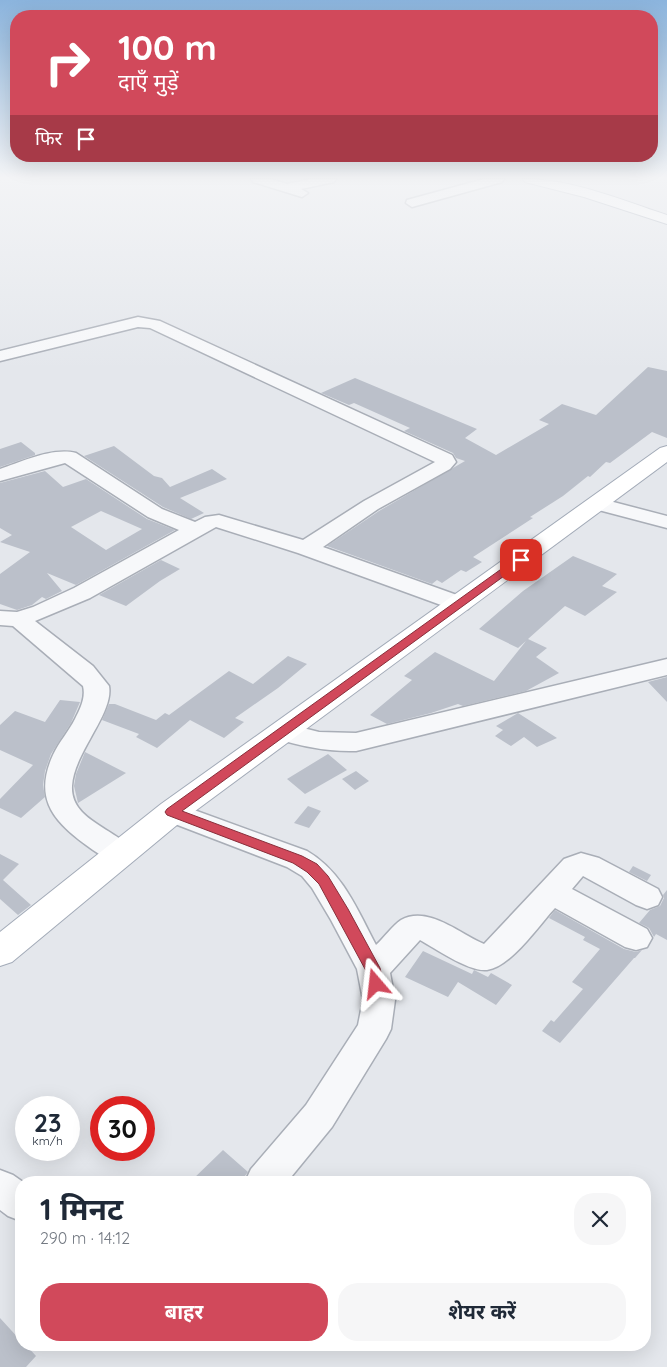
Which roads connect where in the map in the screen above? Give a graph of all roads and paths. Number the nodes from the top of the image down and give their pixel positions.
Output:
1 (0, 356) edge
2 (667, 452) edge
3 (0, 476) edge
4 (598, 504) junction
5 (667, 522) edge
6 (195, 529) junction
7 (306, 548) junction
8 (460, 604) junction
9 (10, 618) edge
10 (667, 667) edge
11 (283, 732) junction
12 (172, 812) junction
13 (120, 854) junction
14 (551, 892) junction
15 (647, 897) dead end
16 (636, 938) dead end
17 (0, 952) edge
18 (373, 968) junction
19 (269, 1176) edge
20 (0, 1188) edge
21 (15, 1199) edge

1 - 7 street
2 - 4 main road
3 - 6 street
4 - 5 street
4 - 8 main road
6 - 7 street
6 - 9 street
7 - 8 street
8 - 11 main road
9 - 13 street
10 - 11 street
11 - 12 main road
12 - 13 main road
12 - 18 street
13 - 17 main road
14 - 15 street
14 - 16 street
14 - 18 street
18 - 19 street
20 - 21 street

